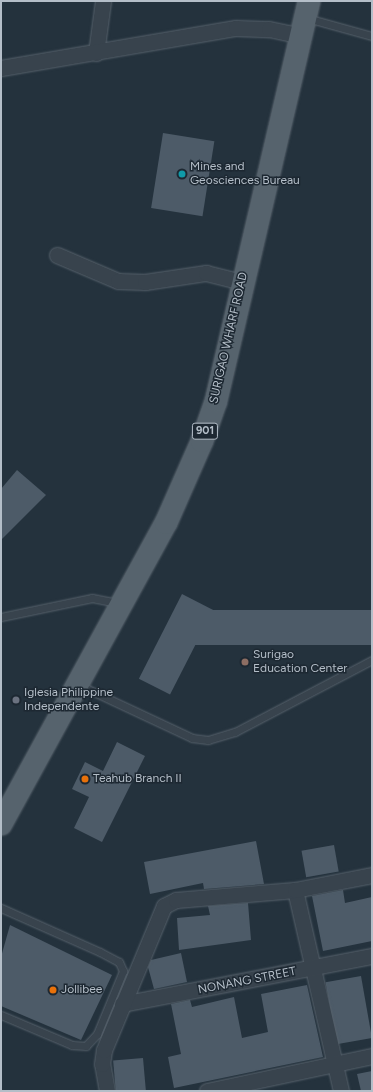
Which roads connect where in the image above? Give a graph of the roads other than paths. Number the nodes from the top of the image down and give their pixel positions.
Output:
1 (103, 1) edge
2 (305, 18) edge
3 (372, 36) edge
4 (96, 53) junction
5 (1, 68) edge
6 (57, 255) dead end
7 (242, 282) junction
8 (122, 604) junction
9 (1, 617) edge
10 (372, 660) edge
11 (77, 684) junction
12 (1, 824) edge
13 (372, 875) edge
14 (294, 890) junction
15 (1, 908) edge
16 (372, 956) edge
17 (313, 968) junction
18 (122, 1004) junction
19 (1, 1015) edge
20 (372, 1056) edge
21 (335, 1064) junction
22 (107, 1091) edge
23 (206, 1091) edge
24 (340, 1091) edge

1 - 4 street
2 - 3 lane
2 - 4 street
2 - 7 main road, SURIGAO WHARF ROAD / 901
4 - 5 street
6 - 7 street
7 - 8 main road, SURIGAO WHARF ROAD / 901
8 - 9 lane
8 - 11 main road, SURIGAO WHARF ROAD / 901
10 - 11 lane
11 - 12 main road, SURIGAO WHARF ROAD / 901
13 - 14 street
14 - 17 street
14 - 18 street
15 - 19 lane
16 - 17 street, NONANG STREET
17 - 18 street, NONANG STREET
17 - 21 street
18 - 22 street
20 - 21 street
21 - 23 street
21 - 24 street

